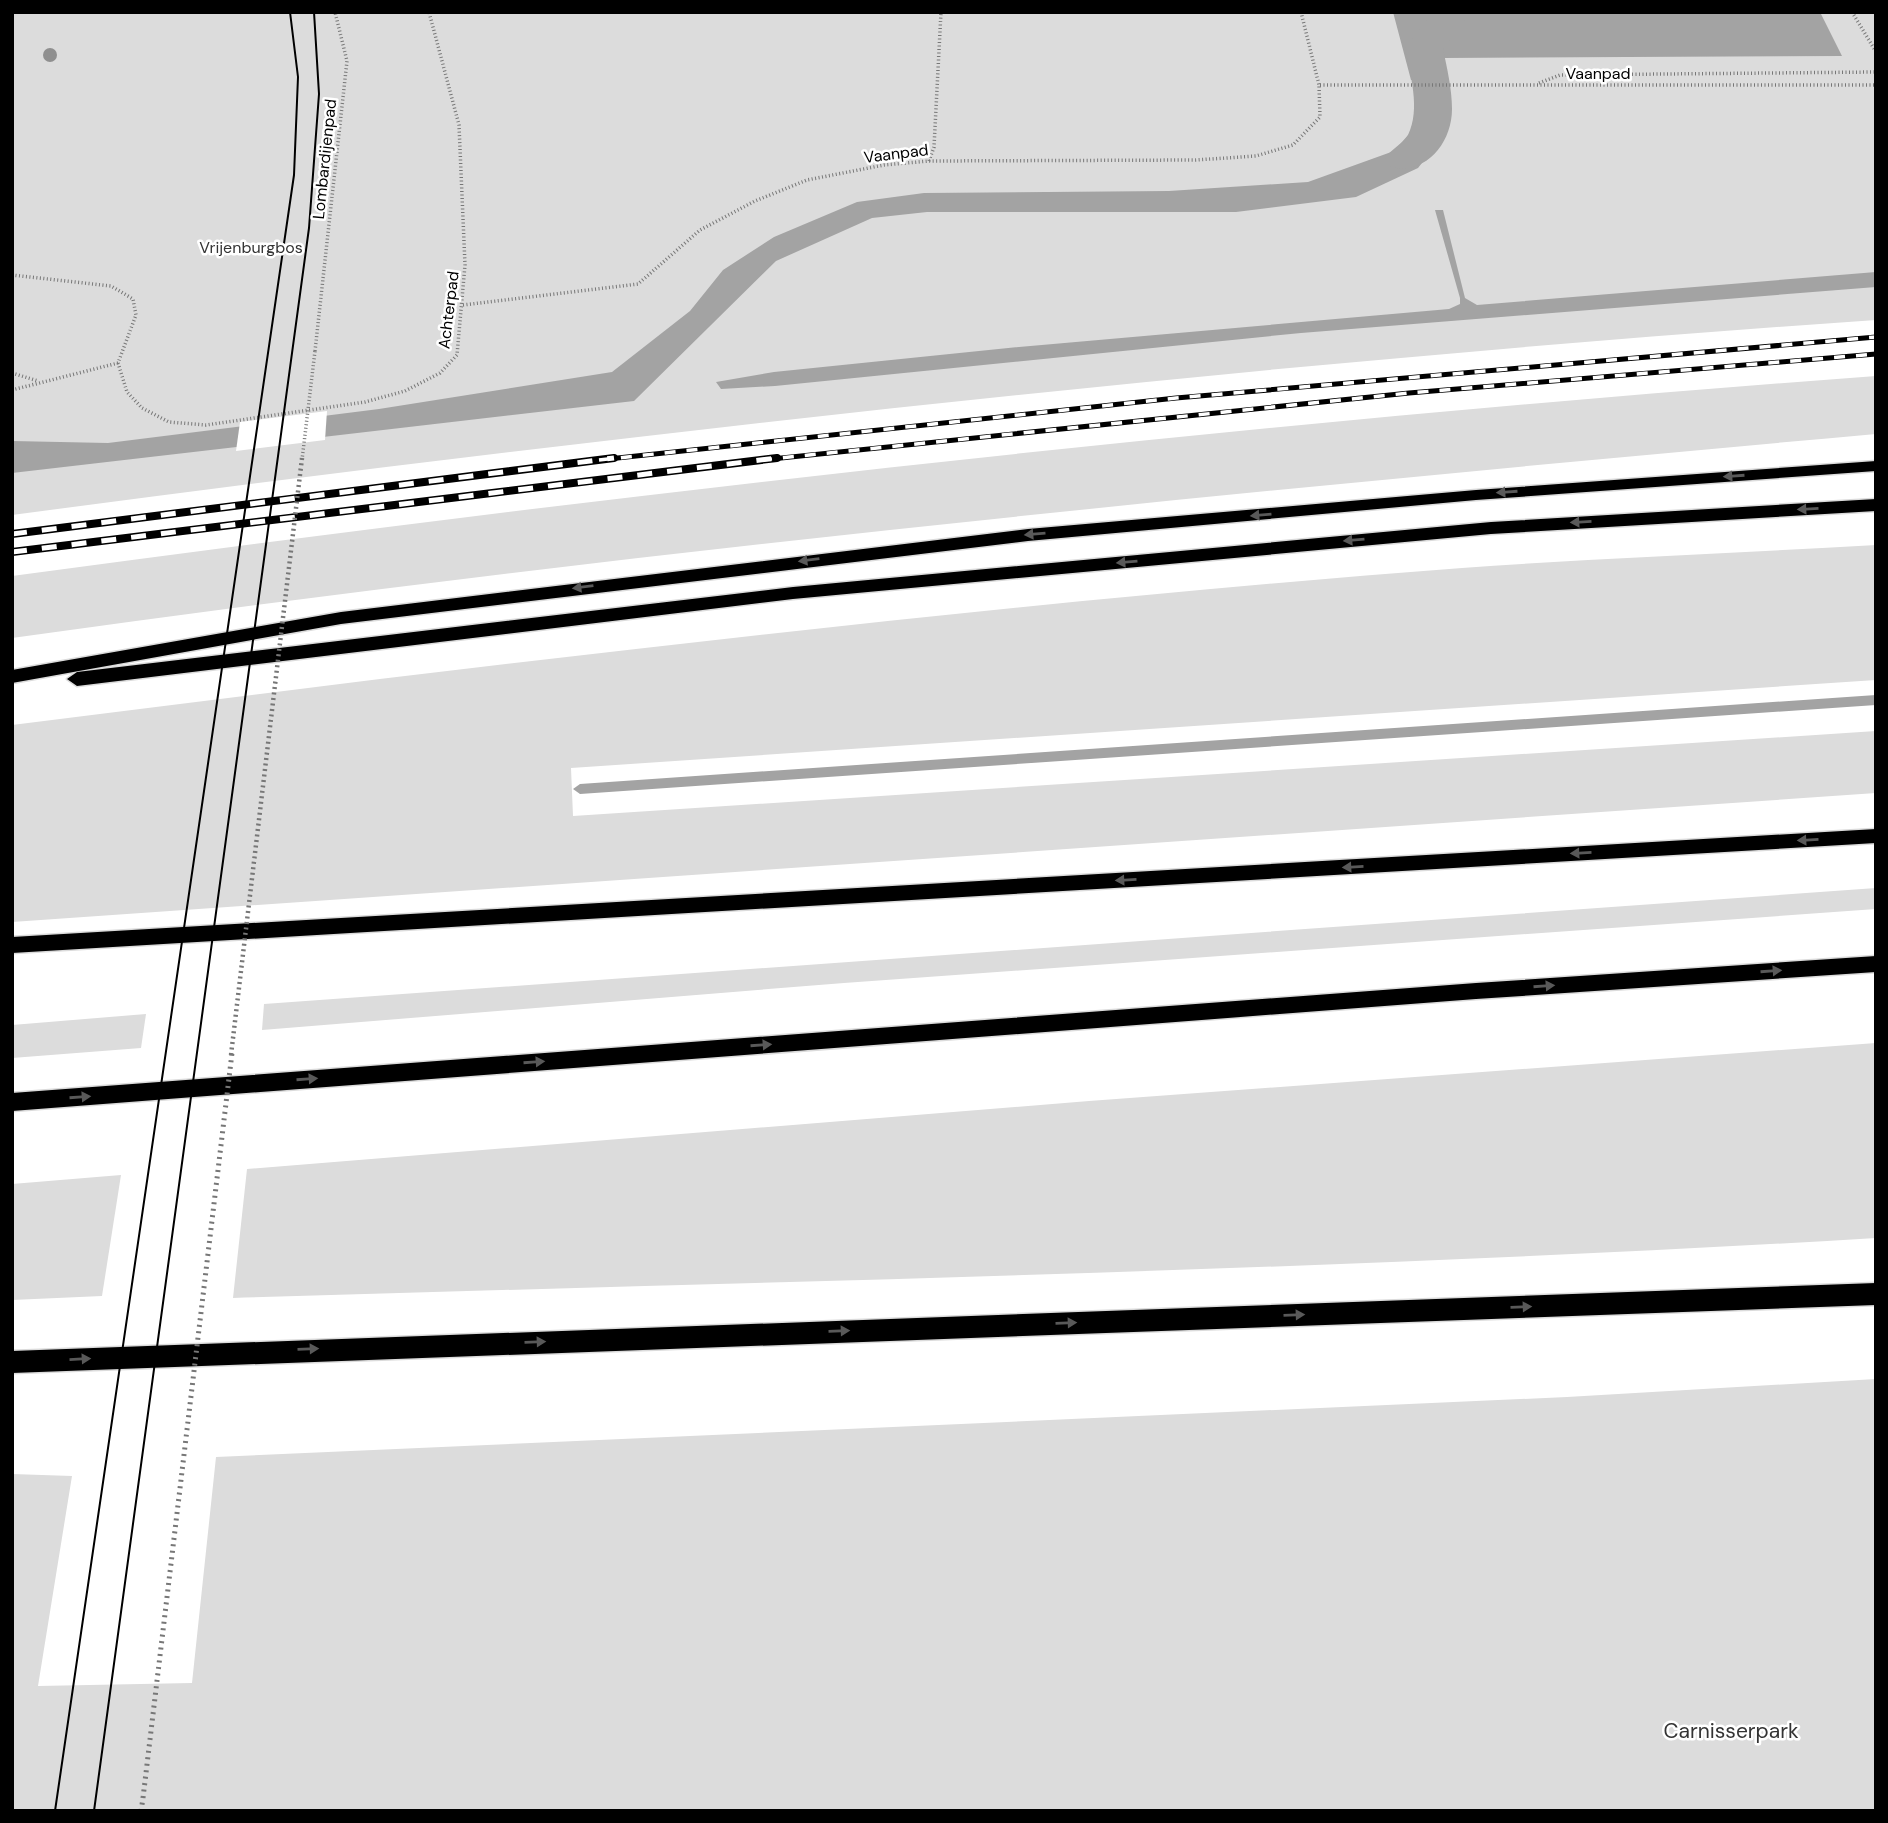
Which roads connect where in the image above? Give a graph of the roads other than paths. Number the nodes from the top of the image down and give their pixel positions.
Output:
1 (1876, 466) edge
2 (1876, 505) edge
3 (12, 677) edge
4 (12, 687) edge
5 (1876, 836) edge
6 (12, 945) edge
7 (1876, 964) edge
8 (12, 1102) edge
9 (1876, 1294) edge
10 (12, 1362) edge

1 -> 3 highway
2 -> 4 highway
5 -> 6 highway
8 -> 7 highway
10 -> 9 highway

